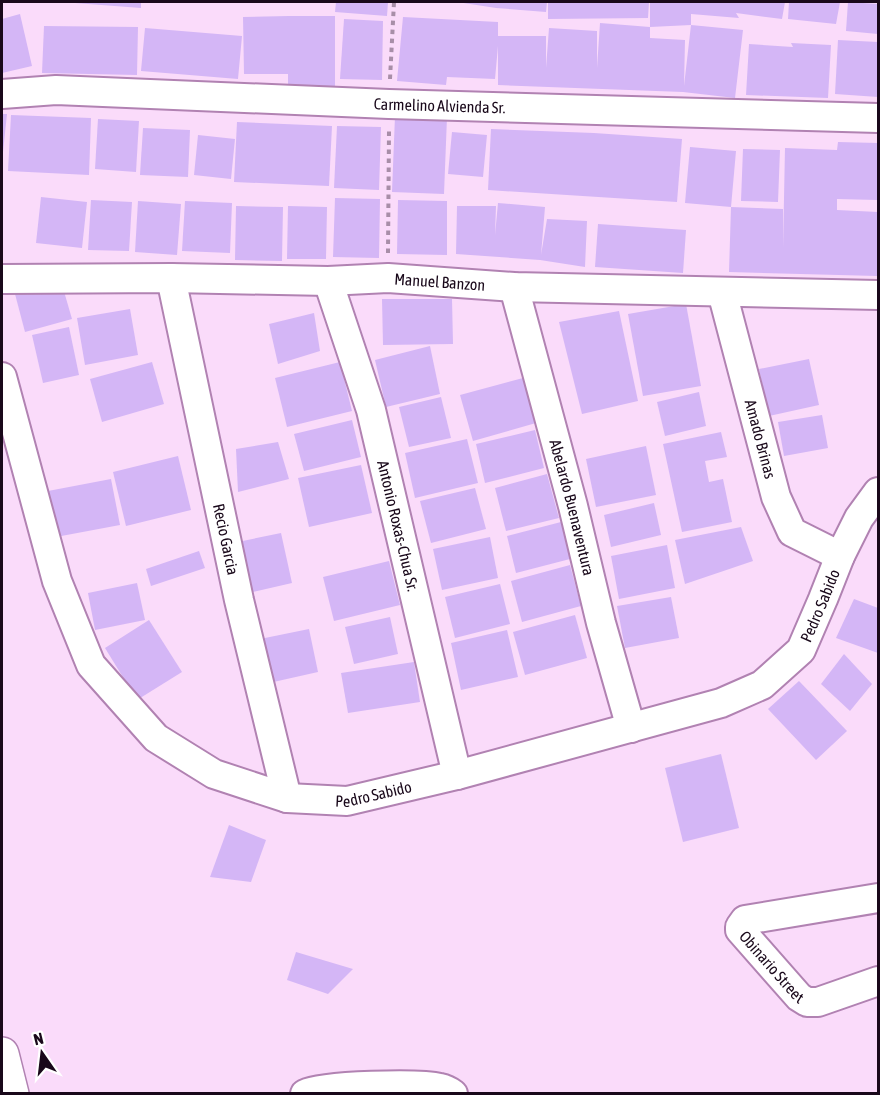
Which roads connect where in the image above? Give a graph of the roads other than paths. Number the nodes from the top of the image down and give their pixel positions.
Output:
1 (2, 94) edge
2 (879, 118) edge
3 (171, 278) junction
4 (2, 279) edge
5 (328, 281) junction
6 (514, 287) junction
7 (722, 292) junction
8 (879, 295) edge
9 (2, 377) edge
10 (879, 492) edge
11 (840, 556) junction
12 (631, 728) junction
13 (457, 775) junction
14 (287, 798) junction
15 (879, 898) edge
16 (878, 981) edge
17 (2, 1053) edge
18 (12, 1094) edge
19 (305, 1094) edge
20 (453, 1094) edge

1 - 2 street, Carmelino Alvienda Sr.
3 - 4 street, Manuel Banzon
3 - 5 street, Manuel Banzon
3 - 14 street, Recio Garcia
5 - 6 street, Manuel Banzon
5 - 13 street, Antonio Roxas-Chua Sr.
6 - 7 street, Manuel Banzon
6 - 12 street, Abelardo Buenaventura
7 - 8 street, Manuel Banzon
7 - 11 street, Amado Brinas
9 - 14 street, Pedro Sabido
10 - 11 street, Pedro Sabido
11 - 12 street, Pedro Sabido
12 - 13 street, Pedro Sabido
13 - 14 street, Pedro Sabido
15 - 16 street, Obinario Street
17 - 18 main road
19 - 20 street

